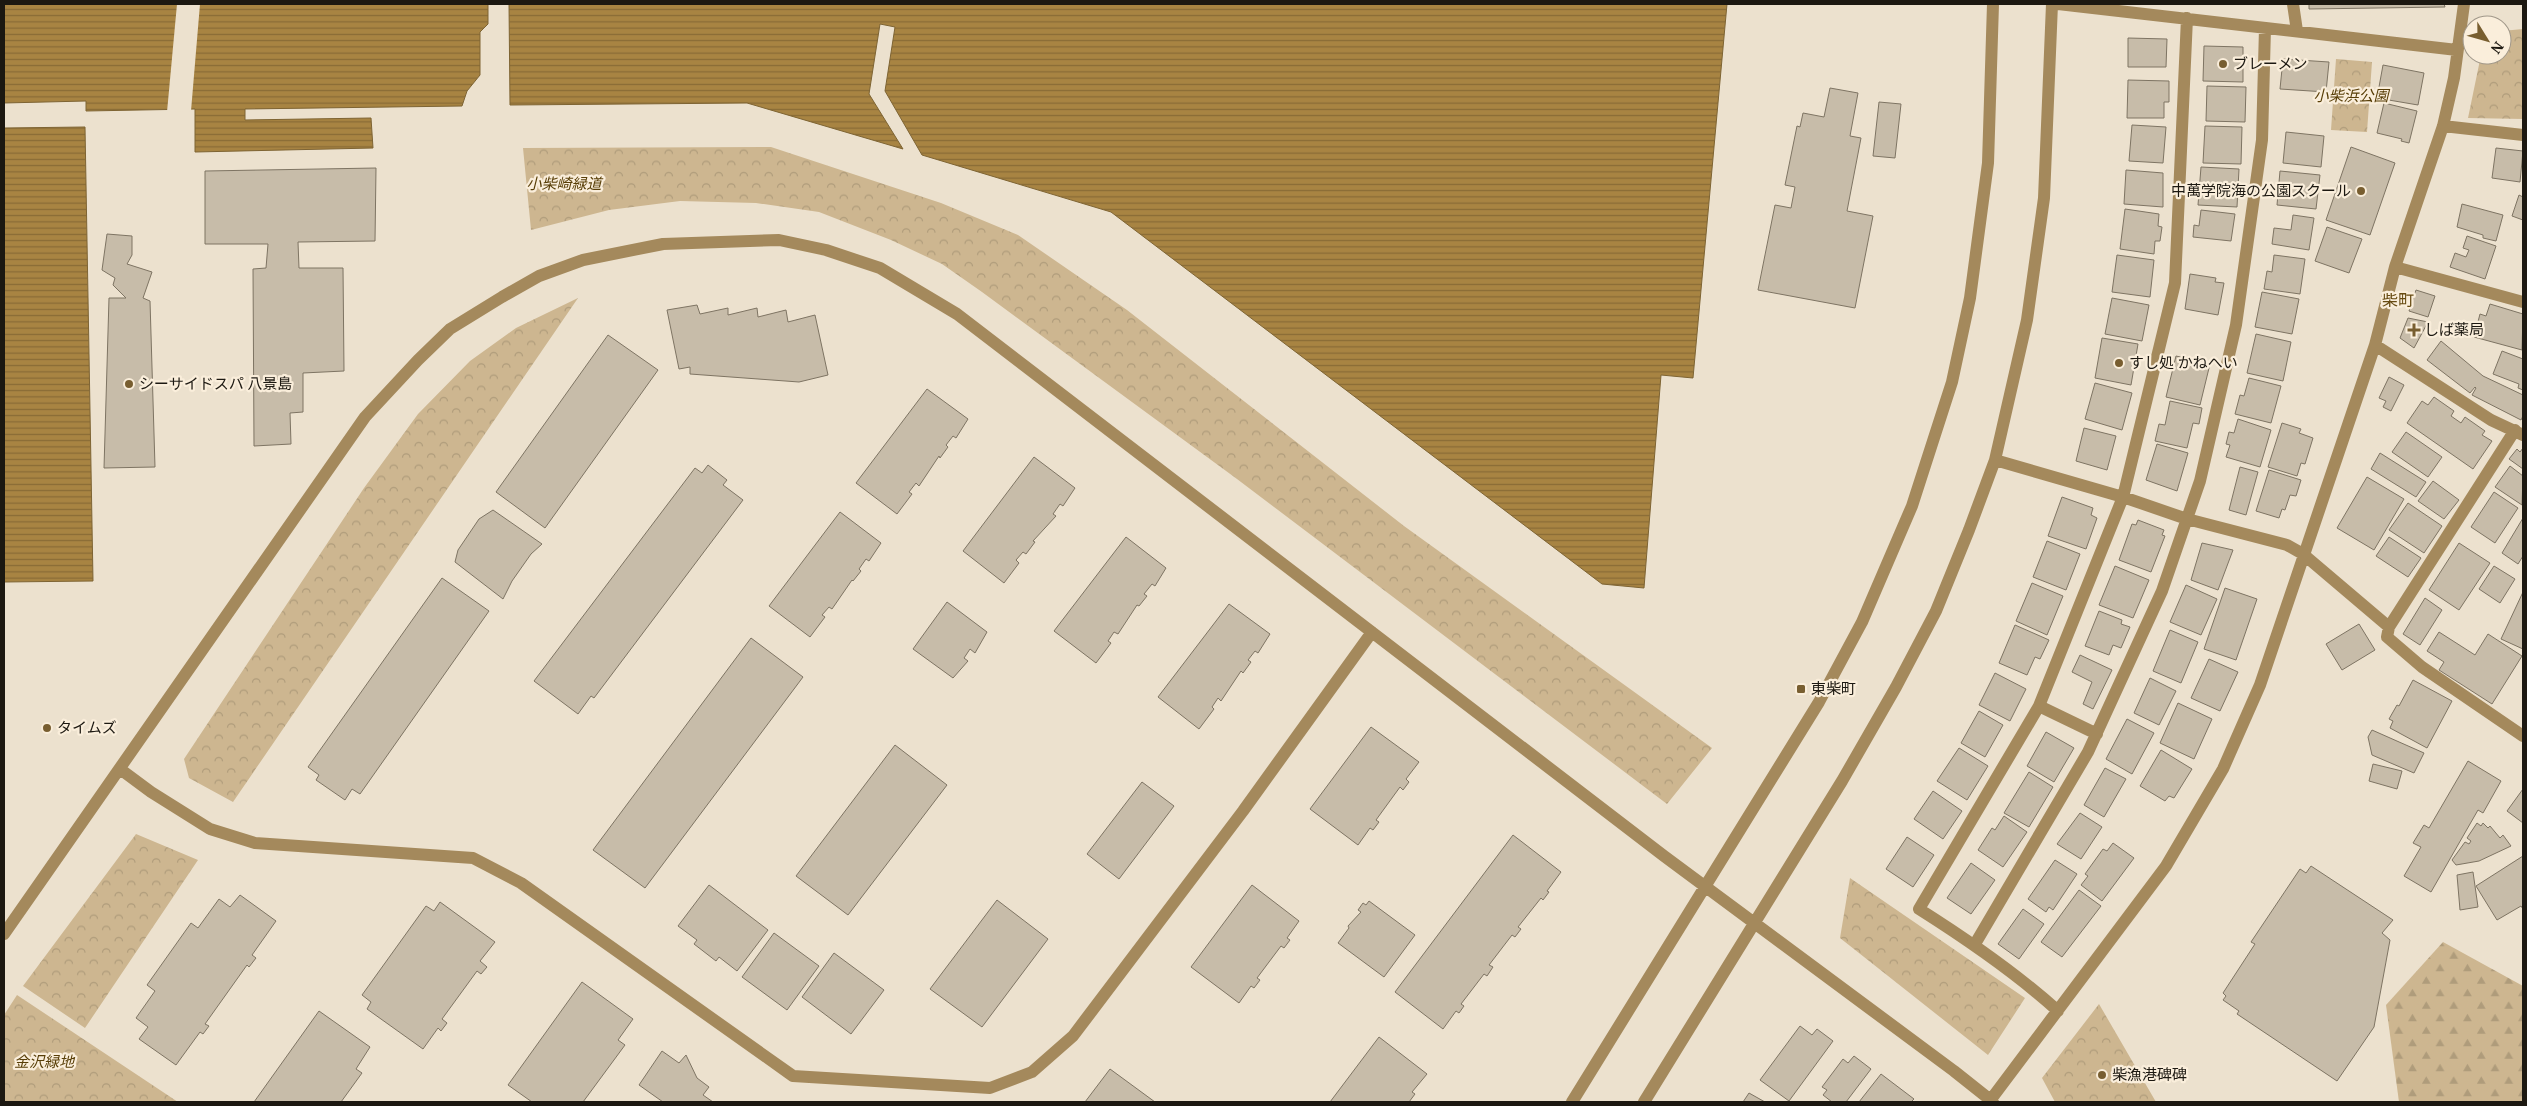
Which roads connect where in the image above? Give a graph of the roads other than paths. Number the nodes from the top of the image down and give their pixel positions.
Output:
1 (1992, 4) edge
2 (2052, 4) edge
3 (2058, 4) edge
4 (2293, 4) edge
5 (2464, 4) edge
6 (2186, 18) junction
7 (2265, 28) junction
8 (2297, 31) junction
9 (2457, 50) junction
10 (2443, 126) junction
11 (2523, 135) edge
12 (2395, 267) junction
13 (2523, 302) edge
14 (2375, 345) junction
15 (2519, 432) edge
16 (1995, 460) junction
17 (2123, 497) junction
18 (2187, 519) junction
19 (2303, 554) junction
20 (2389, 627) junction
21 (1372, 632) junction
22 (2039, 706) junction
23 (2097, 734) junction
24 (2523, 736) edge
25 (120, 769) junction
26 (1705, 886) junction
27 (1755, 923) junction
28 (4, 934) edge
29 (1975, 944) junction
30 (2058, 1011) junction
31 (1991, 1101) edge
32 (1572, 1102) edge
33 (1644, 1102) edge

1 - 26 street
2 - 16 street
3 - 6 street
4 - 8 street
5 - 9 street
6 - 7 street
6 - 17 street
7 - 8 street
7 - 18 street
8 - 9 street
9 - 10 street
10 - 11 street
10 - 12 street
12 - 13 street
12 - 14 street
14 - 15 street
14 - 19 street
15 - 20 street
16 - 17 street
16 - 27 street
17 - 18 street
17 - 22 street
18 - 19 street
18 - 23 street
19 - 20 street
19 - 30 street
20 - 24 street
21 - 25 street
21 - 25 street
21 - 26 street
22 - 23 street
22 - 29 street
23 - 29 street
25 - 28 street
26 - 27 street
26 - 32 street
27 - 31 street
27 - 33 street
29 - 30 street
30 - 31 street

